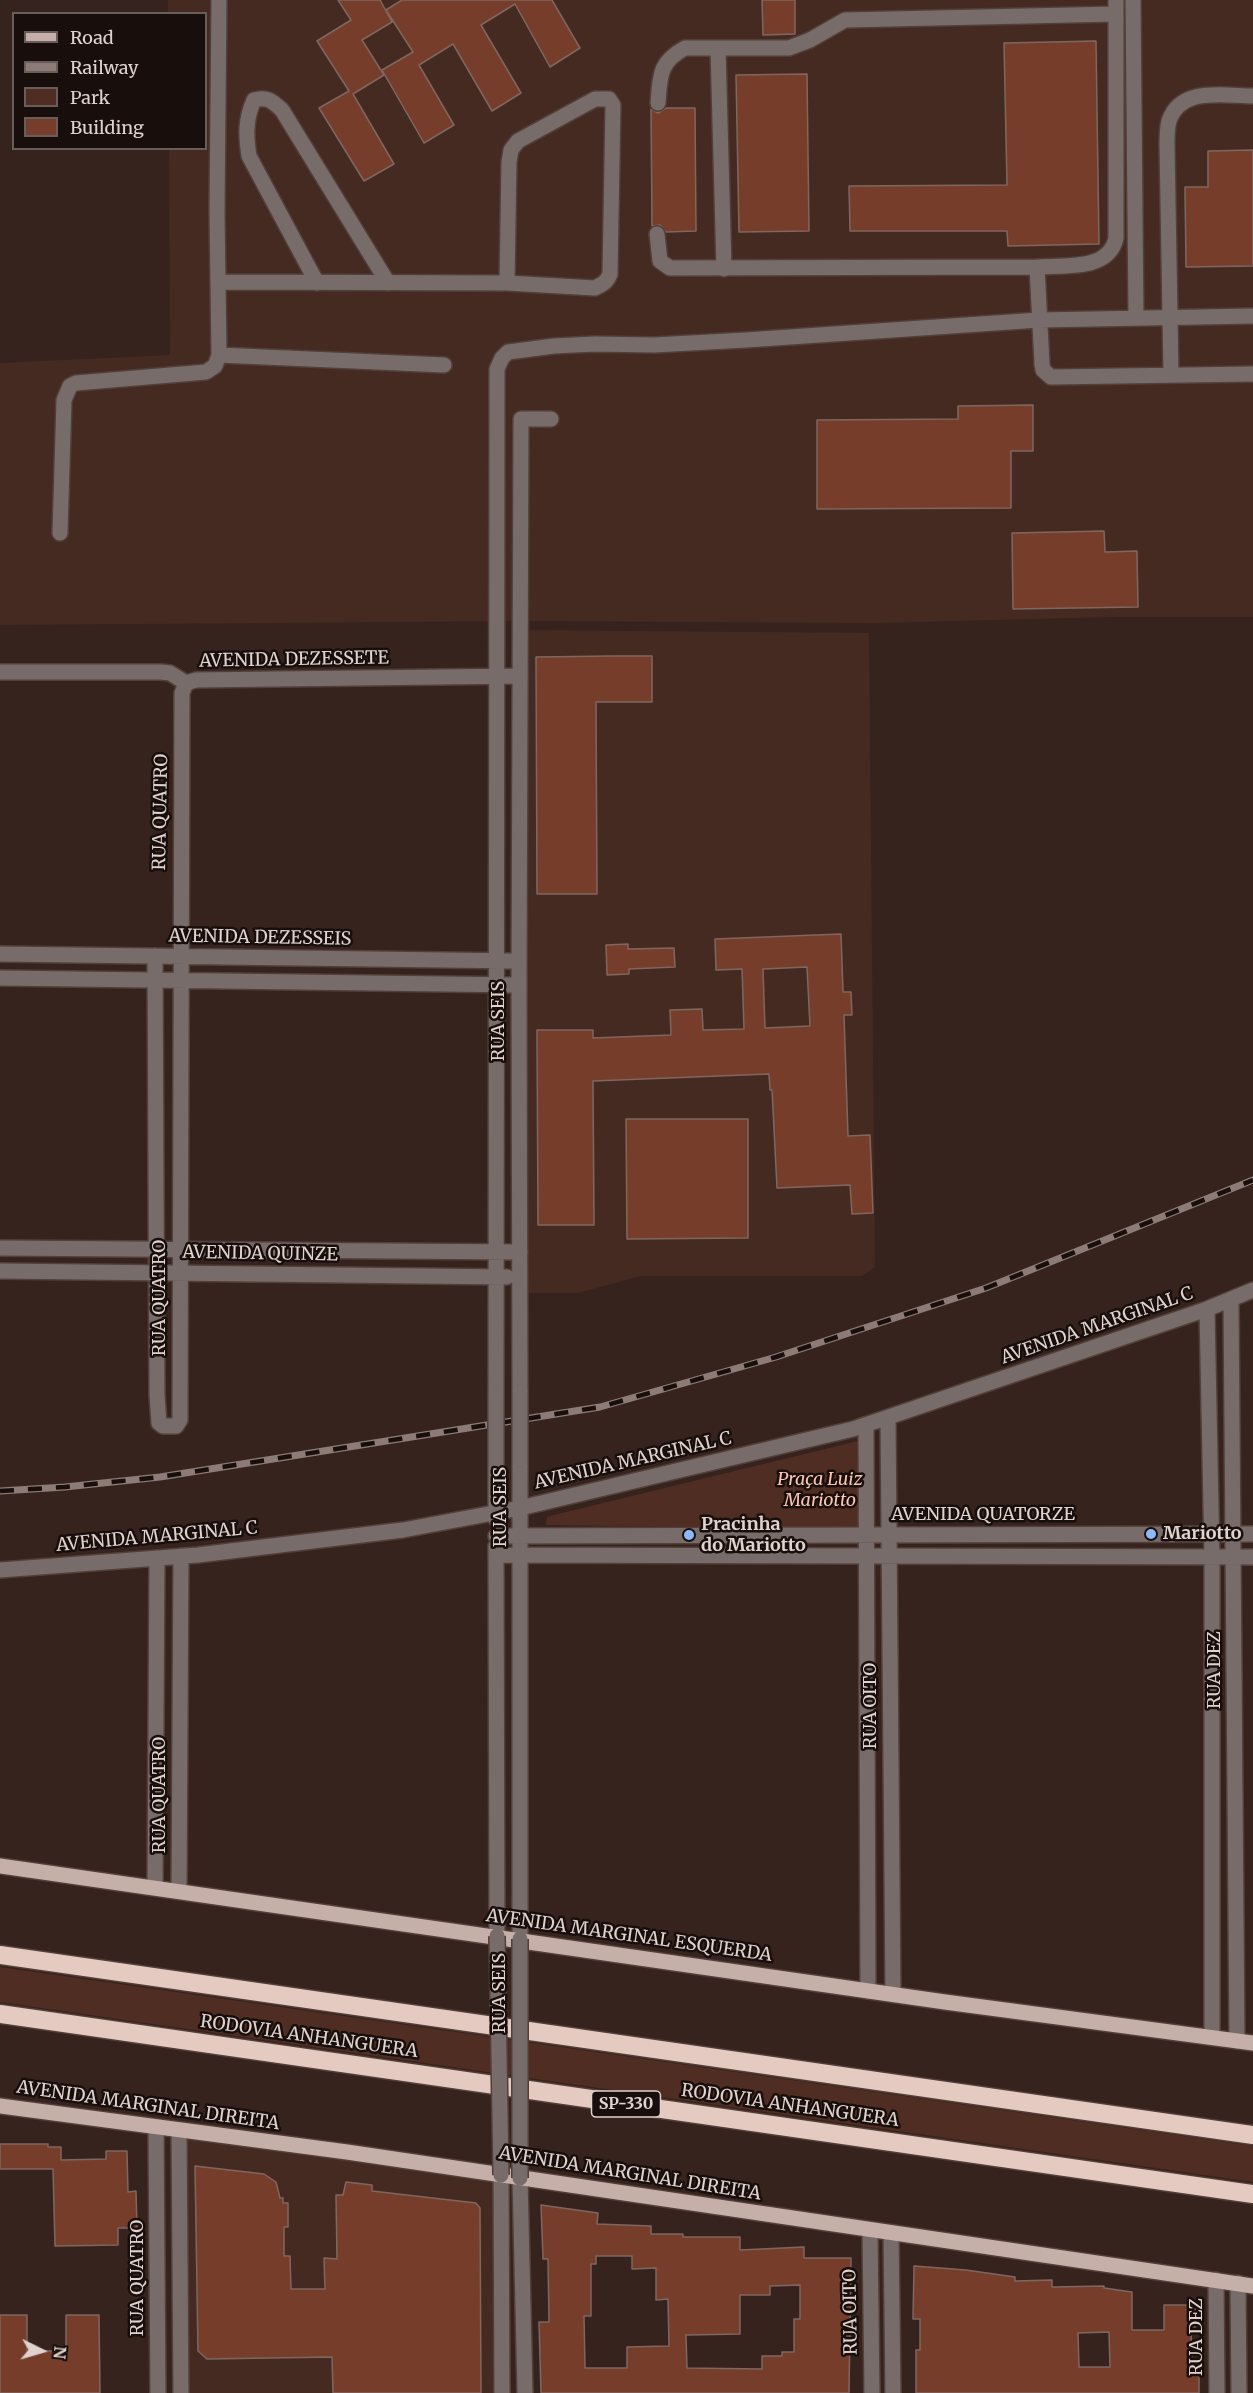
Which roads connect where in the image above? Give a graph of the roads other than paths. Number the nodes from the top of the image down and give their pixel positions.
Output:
1 (219, 0) edge
2 (1133, 0) edge
3 (1116, 7) edge
4 (718, 48) junction
5 (1253, 96) edge
6 (658, 103) dead end
7 (657, 234) dead end
8 (1037, 267) junction
9 (724, 269) junction
10 (218, 282) junction
11 (317, 283) junction
12 (388, 283) junction
13 (507, 283) junction
14 (1253, 316) edge
15 (1136, 317) junction
16 (1170, 317) junction
17 (1039, 320) junction
18 (219, 356) junction
19 (444, 365) dead end
20 (1171, 374) junction
21 (1253, 374) edge
22 (551, 419) dead end
23 (60, 533) dead end
24 (0, 672) edge
25 (497, 676) junction
26 (520, 676) junction
27 (186, 683) junction
28 (519, 696) junction
29 (497, 698) junction
30 (0, 954) edge
31 (155, 956) junction
32 (180, 957) junction
33 (496, 960) junction
34 (519, 961) junction
35 (0, 978) edge
36 (155, 981) junction
37 (180, 981) junction
38 (496, 985) junction
39 (519, 985) junction
40 (0, 1248) edge
41 (156, 1249) junction
42 (180, 1251) junction
43 (497, 1252) junction
44 (520, 1252) junction
45 (0, 1270) edge
46 (156, 1272) junction
47 (180, 1272) junction
48 (497, 1277) junction
49 (520, 1278) junction
50 (1253, 1290) edge
51 (1232, 1300) junction
52 (1207, 1309) junction
53 (157, 1395) junction
54 (180, 1395) junction
55 (888, 1418) junction
56 (866, 1425) junction
57 (520, 1508) junction
58 (496, 1512) junction
59 (889, 1533) junction
60 (866, 1534) junction
61 (1212, 1534) junction
62 (1234, 1534) junction
63 (1253, 1534) edge
64 (496, 1536) junction
65 (520, 1536) junction
66 (496, 1555) junction
67 (520, 1555) junction
68 (181, 1556) junction
69 (867, 1557) junction
70 (890, 1557) junction
71 (1212, 1557) junction
72 (1234, 1557) junction
73 (1253, 1557) edge
74 (157, 1558) junction
75 (0, 1570) edge
76 (0, 1866) edge
77 (155, 1887) junction
78 (179, 1891) junction
79 (497, 1936) junction
80 (520, 1940) junction
81 (0, 1955) edge
82 (868, 1991) junction
83 (893, 1994) junction
84 (0, 2014) edge
85 (1212, 2037) junction
86 (1237, 2041) junction
87 (1253, 2043) edge
88 (0, 2106) edge
89 (156, 2127) junction
90 (179, 2130) junction
91 (1253, 2134) edge
92 (501, 2175) junction
93 (520, 2178) junction
94 (1253, 2194) edge
95 (870, 2230) junction
96 (891, 2233) junction
97 (1216, 2280) junction
98 (1245, 2284) edge
99 (158, 2393) edge
100 (182, 2393) edge
101 (502, 2393) edge
102 (525, 2393) edge
103 (872, 2393) edge
104 (893, 2393) edge
105 (1217, 2393) edge
106 (1239, 2393) edge

1 - 10 street
2 - 15 street
3 - 4 street
3 - 8 street
4 - 6 street
4 - 9 street
5 - 16 street
7 - 9 street
8 - 9 street
8 - 17 street
10 - 11 street
10 - 18 street
11 - 12 street
11 - 12 street
12 - 13 street
13 - 13 street
14 - 16 street
15 - 16 street
15 - 17 street
16 - 20 street
17 - 20 street
17 - 25 street, RUA SEIS
18 - 19 street
18 - 23 street
20 - 21 street
22 - 26 street, RUA SEIS
24 - 27 street, AVENIDA DEZESSETE
25 - 26 street, AVENIDA DEZESSETE
25 - 27 street, AVENIDA DEZESSETE
25 - 29 street, RUA SEIS
26 - 28 street, RUA SEIS
27 - 32 street, RUA QUATRO
28 - 29 street
28 - 34 street, RUA SEIS
29 - 33 street, RUA SEIS
30 - 31 street, AVENIDA DEZESSEIS
31 - 32 street, AVENIDA DEZESSEIS
31 - 36 street, RUA QUATRO
32 - 33 street, AVENIDA DEZESSEIS
32 - 37 street, RUA QUATRO
33 - 34 street, AVENIDA DEZESSEIS
33 - 38 street, RUA SEIS
34 - 39 street, RUA SEIS
35 - 36 street
36 - 37 street
36 - 41 street, RUA QUATRO
37 - 38 street
37 - 42 street, RUA QUATRO
38 - 39 street
38 - 43 street, RUA SEIS
39 - 44 street, RUA SEIS
40 - 41 street, AVENIDA QUINZE
41 - 42 street, AVENIDA QUINZE
41 - 46 street, RUA QUATRO
42 - 43 street, AVENIDA QUINZE
42 - 47 street, RUA QUATRO
43 - 44 street, AVENIDA QUINZE
43 - 48 street, RUA SEIS
44 - 49 street, RUA SEIS
45 - 46 street, AVENIDA QUINZE
46 - 47 street, AVENIDA QUINZE
46 - 53 street, RUA QUATRO
47 - 48 street, AVENIDA QUINZE
47 - 54 street, RUA QUATRO
48 - 49 street, AVENIDA QUINZE
48 - 58 street, RUA SEIS, bridge
49 - 57 street, RUA SEIS, bridge
50 - 51 street, AVENIDA MARGINAL C
51 - 52 street, AVENIDA MARGINAL C
51 - 62 street, RUA DEZ
52 - 55 street, AVENIDA MARGINAL C
52 - 61 street, RUA DEZ
53 - 54 street
53 - 54 street, RUA QUATRO
55 - 56 street, AVENIDA MARGINAL C
55 - 59 street, RUA OITO
56 - 57 street, AVENIDA MARGINAL C
56 - 60 street, RUA OITO
57 - 58 street, AVENIDA MARGINAL C
57 - 65 street, RUA SEIS
58 - 64 street, RUA SEIS
58 - 68 street, AVENIDA MARGINAL C
59 - 60 street, AVENIDA QUATORZE
59 - 61 street, AVENIDA QUATORZE
59 - 70 street, RUA OITO
60 - 65 street, AVENIDA QUATORZE
60 - 69 street, RUA OITO
61 - 62 street, AVENIDA QUATORZE
61 - 71 street, RUA DEZ
62 - 63 street, AVENIDA QUATORZE
62 - 72 street, RUA DEZ
64 - 65 street, AVENIDA QUATORZE
64 - 66 street, RUA SEIS
65 - 67 street, RUA SEIS
66 - 67 street
66 - 79 street, RUA SEIS
67 - 69 street
67 - 80 street, RUA SEIS
68 - 74 street, AVENIDA MARGINAL C
68 - 78 street, RUA QUATRO
69 - 70 street
69 - 82 street, RUA OITO
70 - 71 street
70 - 83 street, RUA OITO
71 - 72 street
71 - 85 street, RUA DEZ
72 - 73 street
72 - 86 street, RUA DEZ
74 - 75 street, AVENIDA MARGINAL C
74 - 77 street, RUA QUATRO
76 - 77 main road, AVENIDA MARGINAL ESQUERDA
77 - 78 main road, AVENIDA MARGINAL ESQUERDA
78 - 79 main road, AVENIDA MARGINAL ESQUERDA
79 - 80 main road, AVENIDA MARGINAL ESQUERDA
79 - 92 street, RUA SEIS, bridge
80 - 82 main road, AVENIDA MARGINAL ESQUERDA
80 - 93 street, RUA SEIS, bridge
81 - 91 highway, RODOVIA ANHANGUERA
82 - 83 main road, AVENIDA MARGINAL ESQUERDA
83 - 85 main road, AVENIDA MARGINAL ESQUERDA
84 - 94 highway, RODOVIA ANHANGUERA / SP-330
85 - 86 main road, AVENIDA MARGINAL ESQUERDA
86 - 87 main road, AVENIDA MARGINAL ESQUERDA
88 - 89 main road, AVENIDA MARGINAL DIREITA
89 - 90 main road, AVENIDA MARGINAL DIREITA
89 - 99 street, RUA QUATRO
90 - 92 main road, AVENIDA MARGINAL DIREITA
90 - 100 street
92 - 93 main road, AVENIDA MARGINAL DIREITA
92 - 101 street, RUA SEIS
93 - 95 main road, AVENIDA MARGINAL DIREITA
93 - 102 street, RUA SEIS
95 - 96 main road, AVENIDA MARGINAL DIREITA
95 - 103 street, RUA OITO
96 - 97 main road, AVENIDA MARGINAL DIREITA
96 - 104 street
97 - 98 main road, AVENIDA MARGINAL DIREITA
97 - 105 street, RUA DEZ
98 - 106 street

